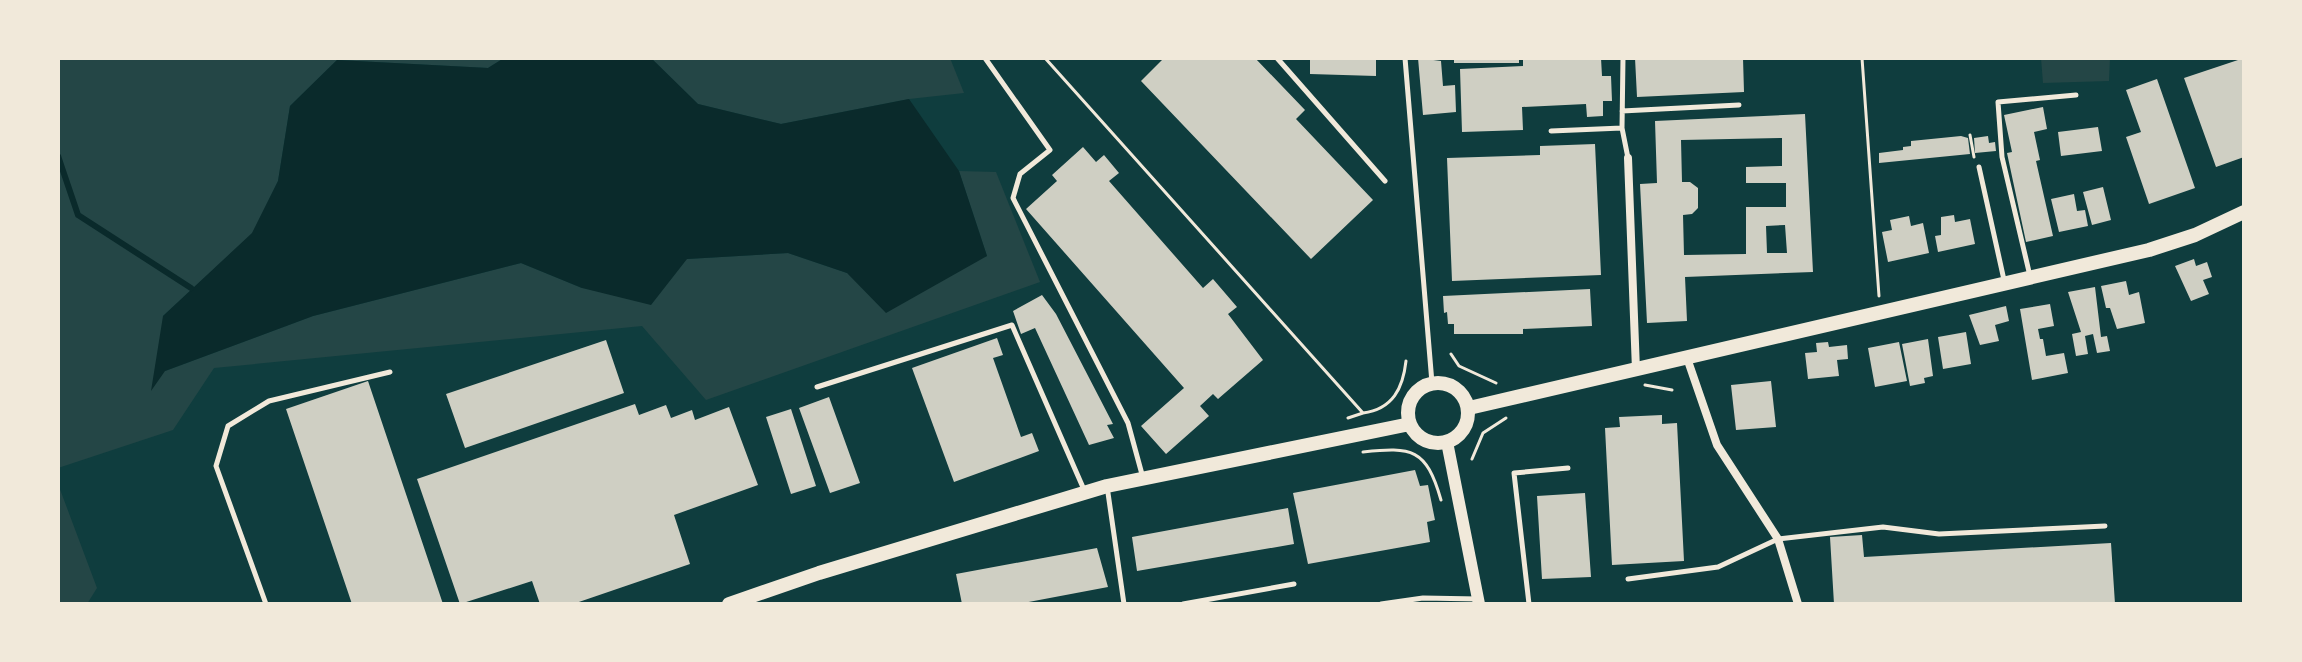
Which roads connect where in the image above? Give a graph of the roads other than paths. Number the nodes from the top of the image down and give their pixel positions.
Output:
1 (985, 58) edge
2 (1277, 58) edge
3 (1405, 58) edge
4 (1623, 58) edge
5 (2076, 95) dead end
6 (1739, 105) dead end
7 (1622, 111) junction
8 (1622, 128) junction
9 (1551, 131) dead end
10 (1628, 158) joint
11 (1979, 167) dead end
12 (1385, 181) dead end
13 (2244, 212) edge
14 (2030, 276) junction
15 (2005, 281) junction
16 (1687, 358) junction
17 (1636, 370) junction
18 (390, 372) dead end
19 (1432, 383) junction
20 (817, 387) dead end
21 (1469, 408) junction
22 (1410, 424) junction
23 (1447, 442) junction
24 (1568, 468) dead end
25 (1143, 479) junction
26 (1107, 486) junction
27 (1085, 492) junction
28 (2105, 526) dead end
29 (1778, 539) junction
30 (1628, 579) dead end
31 (1294, 584) dead end
32 (1479, 601) edge
33 (266, 604) edge
34 (729, 604) edge
35 (1124, 604) edge
36 (1183, 604) edge
37 (1381, 604) edge
38 (1529, 604) edge
39 (1798, 604) edge

1 - 25 lane
2 - 12 lane
3 - 19 lane
4 - 7 lane
5 - 14 lane
6 - 7 lane
7 - 8 lane
8 - 9 lane
8 - 10 lane
10 - 17 street
11 - 15 lane
13 - 14 main road
14 - 15 main road
15 - 16 main road
16 - 17 main road
16 - 29 street
17 - 21 main road
18 - 33 lane
19 - 21 main road
19 - 22 main road
20 - 27 lane
21 - 23 main road
22 - 23 main road
22 - 25 main road
23 - 32 street
24 - 38 lane
25 - 26 main road
26 - 27 main road
26 - 35 lane
27 - 34 main road
28 - 29 lane
29 - 30 lane
29 - 39 street
31 - 36 lane
32 - 37 lane

